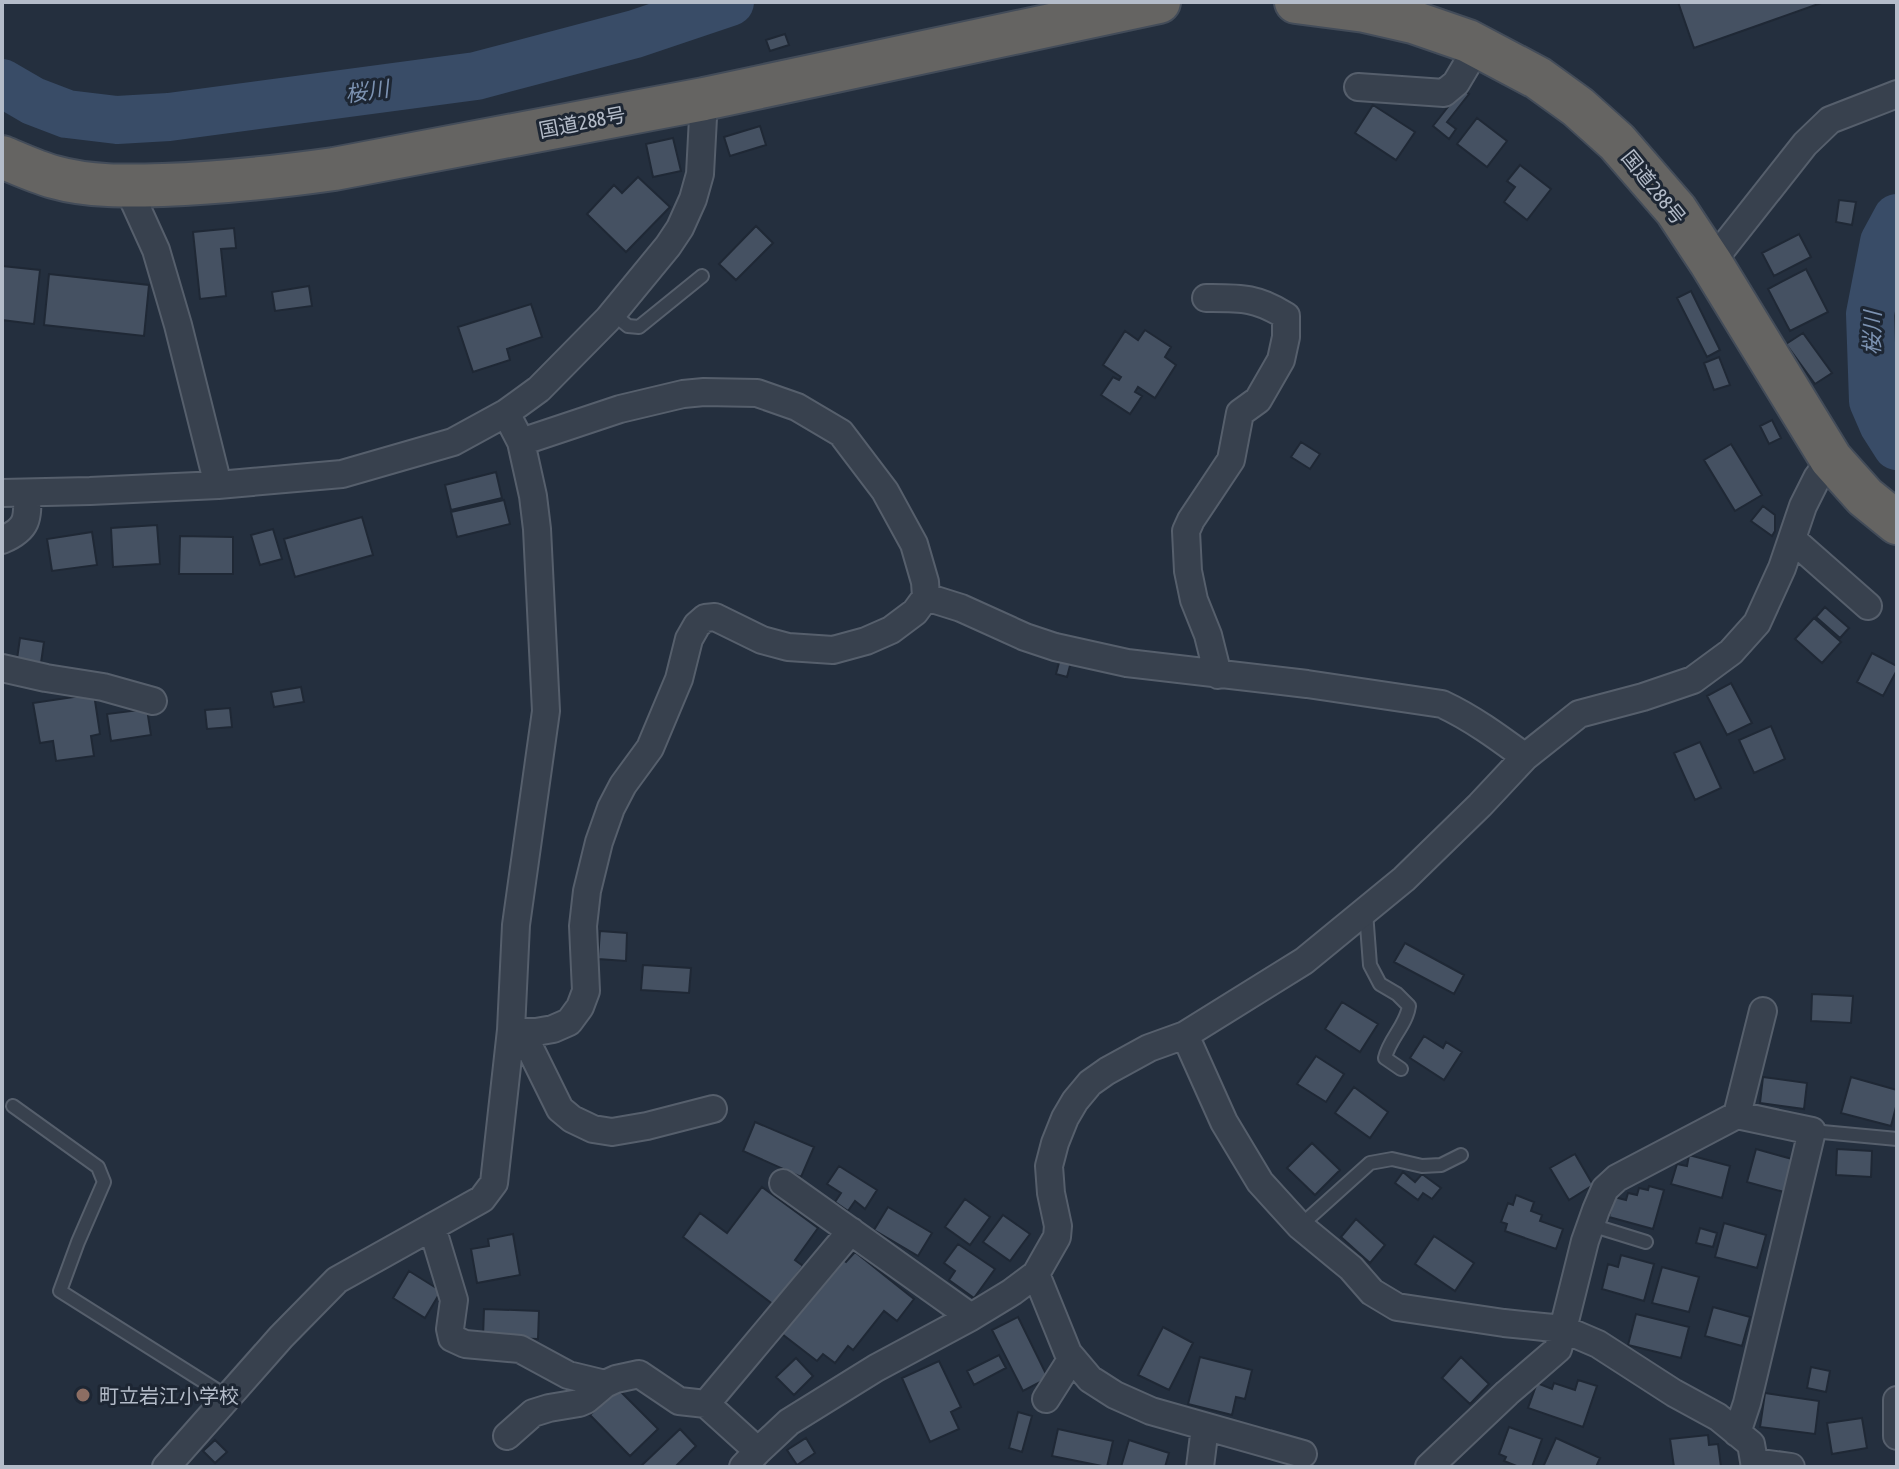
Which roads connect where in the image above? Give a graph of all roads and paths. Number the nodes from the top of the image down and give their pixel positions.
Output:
1 (1159, 2) edge
2 (1296, 2) edge
3 (1478, 46) junction
4 (1358, 87) dead end
5 (1895, 94) edge
6 (704, 99) junction
7 (2, 157) edge
8 (127, 186) junction
9 (1711, 263) junction
10 (702, 276) dead end
11 (1206, 298) dead end
12 (612, 313) junction
13 (506, 413) junction
14 (521, 442) junction
15 (1831, 459) junction
16 (218, 485) junction
17 (14, 493) edge
18 (1897, 523) edge
19 (1792, 539) junction
20 (2, 540) edge
21 (926, 597) junction
22 (1868, 606) dead end
23 (2, 668) edge
24 (1218, 675) junction
25 (153, 701) dead end
26 (1525, 757) junction
27 (1366, 912) junction
28 (1763, 1011) dead end
29 (516, 1031) junction
30 (1185, 1035) junction
31 (1401, 1069) dead end
32 (13, 1106) dead end
33 (713, 1109) dead end
34 (1737, 1115) junction
35 (1812, 1131) junction
36 (1897, 1139) edge
37 (1461, 1155) dead end
38 (783, 1183) dead end
39 (1591, 1225) junction
40 (1300, 1226) junction
41 (432, 1227) junction
42 (851, 1231) junction
43 (1646, 1242) dead end
44 (1036, 1274) junction
45 (971, 1317) junction
46 (1563, 1329) junction
47 (1072, 1358) junction
48 (605, 1384) junction
49 (228, 1397) junction
50 (1046, 1399) dead end
51 (1897, 1400) edge
52 (706, 1404) junction
53 (1205, 1427) junction
54 (1737, 1433) junction
55 (507, 1436) dead end
56 (1897, 1436) edge
57 (1303, 1454) dead end
58 (750, 1459) edge
59 (1754, 1464) edge
60 (166, 1467) edge
61 (1200, 1467) edge
62 (1429, 1467) edge
63 (1791, 1467) edge

1 - 6 highway, 国道288号
2 - 3 highway, 国道288号
3 - 4 street
3 - 9 highway, 国道288号
5 - 9 street
6 - 8 highway, 国道288号
6 - 12 street
7 - 8 highway, 国道288号
8 - 16 street
9 - 15 highway, 国道288号
10 - 12 lane
11 - 24 street
12 - 13 street
13 - 14 street
13 - 16 street
14 - 21 street
14 - 29 street
15 - 18 highway, 国道288号
15 - 19 street
16 - 17 street
17 - 20 street
19 - 22 street
19 - 26 street
21 - 24 street
21 - 29 street
23 - 25 street
24 - 26 street
26 - 27 street
27 - 30 street
27 - 31 lane
28 - 34 street
29 - 33 street
29 - 41 street
30 - 40 street
30 - 44 street
32 - 49 lane
34 - 35 street
34 - 39 street
35 - 36 lane
35 - 54 street
37 - 40 lane
38 - 42 street
39 - 43 lane
39 - 46 street
40 - 46 street
41 - 48 street
41 - 49 street
42 - 45 street
42 - 52 street
44 - 45 street
44 - 47 street
45 - 58 street
46 - 54 street
46 - 62 street
47 - 50 street
47 - 53 street
48 - 52 street
48 - 55 street
49 - 60 street
51 - 56 street
52 - 58 street
53 - 57 street
53 - 61 street
54 - 59 street
59 - 63 street

